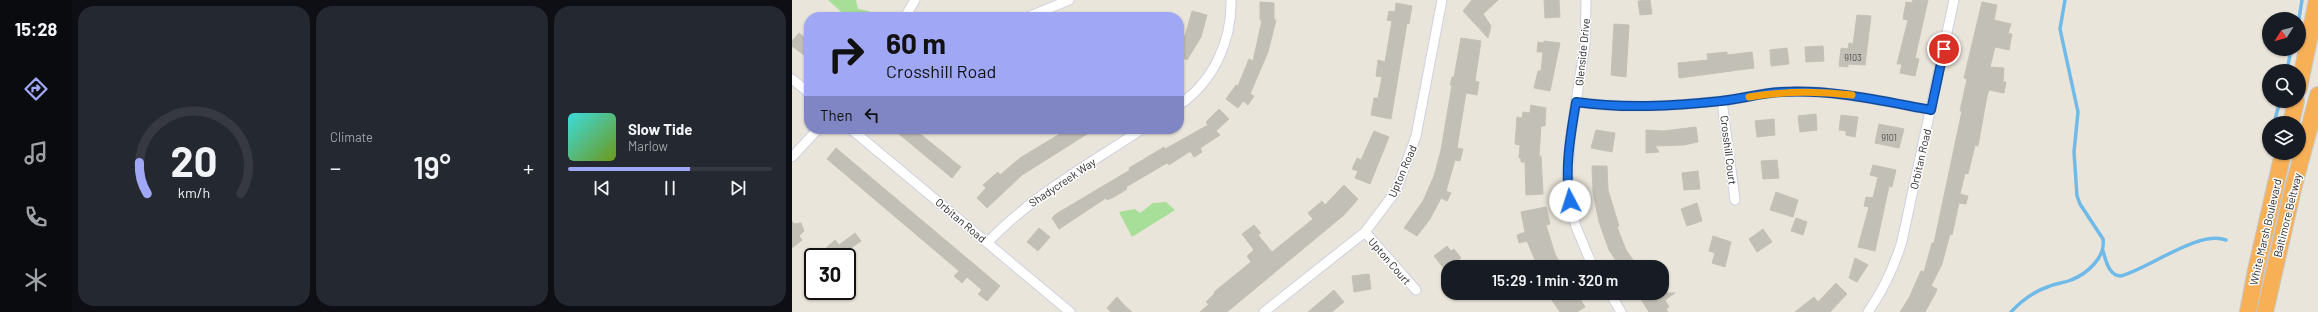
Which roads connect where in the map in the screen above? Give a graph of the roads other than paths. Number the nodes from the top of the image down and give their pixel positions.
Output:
1 (915, 0) edge
2 (1069, 0) edge
3 (1231, 0) edge
4 (1442, 0) edge
5 (1586, 0) edge
6 (1954, 0) edge
7 (2317, 0) edge
8 (911, 12) edge
9 (1040, 12) edge
10 (2304, 64) edge
11 (792, 79) edge
12 (804, 89) edge
13 (2318, 94) edge
14 (1184, 100) edge
15 (1722, 101) junction
16 (1576, 102) junction
17 (1931, 110) junction
18 (813, 134) edge
19 (857, 134) edge
20 (1134, 134) edge
21 (792, 157) edge
22 (2281, 160) edge
23 (1735, 200) dead end
24 (1365, 232) junction
25 (988, 242) junction
26 (1590, 260) edge
27 (1416, 290) dead end
28 (1614, 300) edge
29 (1070, 312) edge
30 (1264, 312) edge
31 (1622, 312) edge
32 (1868, 312) edge
33 (2248, 312) edge
34 (2265, 312) edge

1 - 8 street
2 - 9 street
3 - 14 street
4 - 24 street, Upton Road
5 - 16 street, Glenside Drive
6 - 17 street, Orbitan Road
7 - 10 highway
11 - 12 street
13 - 34 highway, Baltimore Beltway
15 - 16 street
15 - 17 street
15 - 23 street, Crosshill Court
16 - 26 street, Glenside Drive
17 - 32 street, Orbitan Road
18 - 21 street
19 - 25 street, Orbitan Road
20 - 25 street, Shadycreek Way
22 - 33 highway, White Marsh Boulevard
24 - 27 street, Upton Court
24 - 30 street, Upton Road
25 - 29 street, Orbitan Road
28 - 31 street

